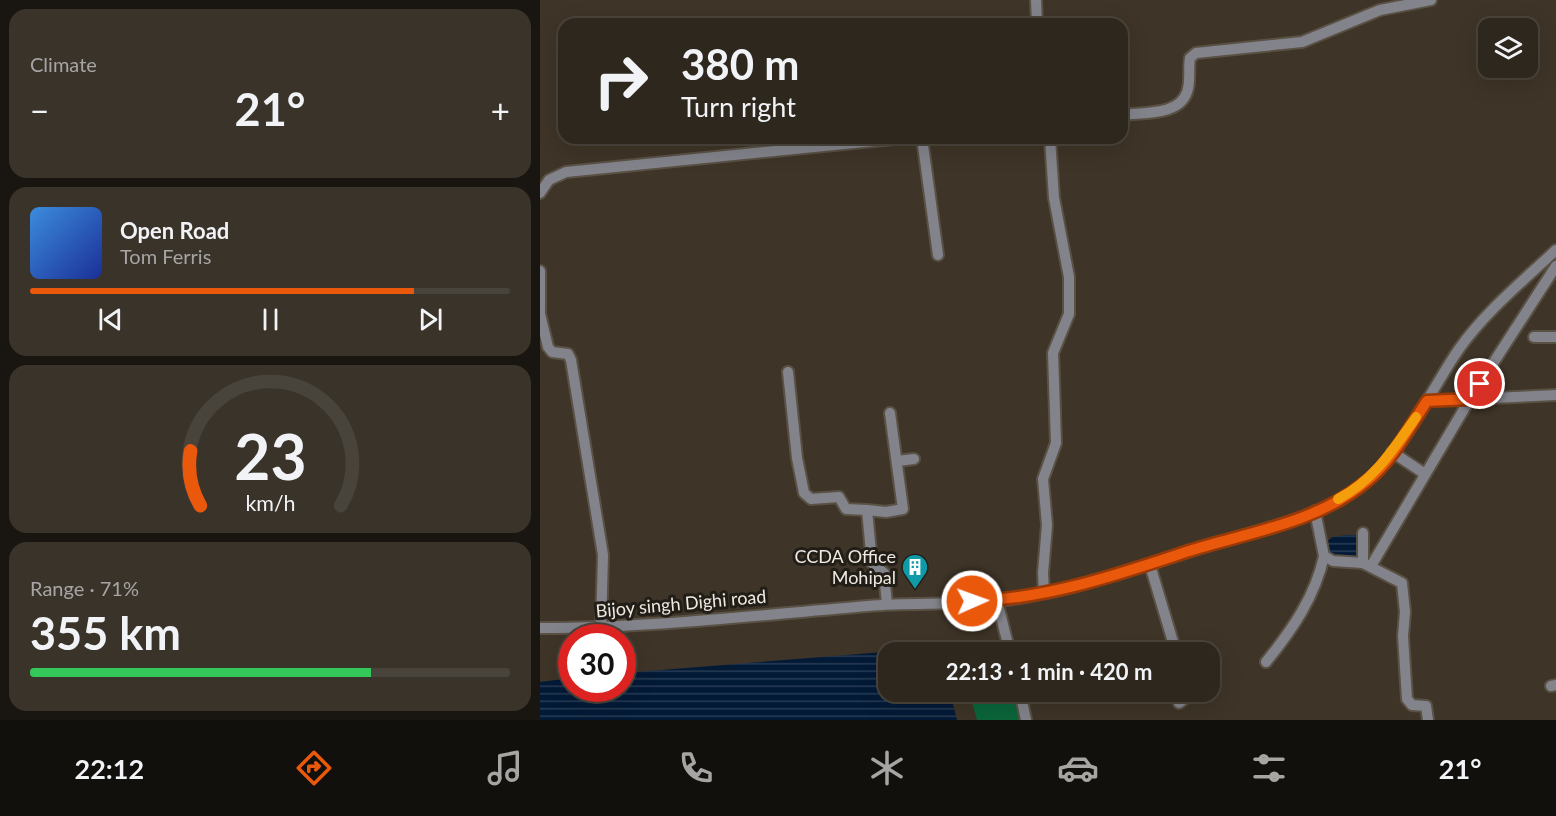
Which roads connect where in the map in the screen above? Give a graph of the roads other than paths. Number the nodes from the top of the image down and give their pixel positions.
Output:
1 (1036, 0) edge
2 (1431, 0) edge
3 (1037, 18) edge
4 (1128, 114) edge
5 (844, 144) edge
6 (923, 144) edge
7 (1050, 144) edge
8 (540, 193) edge
9 (1556, 250) edge
10 (938, 255) dead end
11 (1556, 266) edge
12 (540, 271) edge
13 (540, 312) edge
14 (1556, 336) edge
15 (1534, 337) dead end
16 (788, 372) dead end
17 (1556, 395) edge
18 (1470, 399) junction
19 (1427, 401) junction
20 (890, 413) dead end
21 (1392, 452) junction
22 (914, 459) dead end
23 (897, 461) junction
24 (1425, 474) junction
25 (867, 510) junction
26 (1315, 511) junction
27 (1363, 533) dead end
28 (1324, 556) junction
29 (1150, 565) junction
30 (1367, 565) junction
31 (1044, 592) junction
32 (998, 601) junction
33 (887, 604) junction
34 (601, 624) edge
35 (636, 627) edge
36 (540, 628) edge
37 (558, 628) edge
38 (1008, 642) edge
39 (1173, 642) edge
40 (1266, 662) dead end
41 (1022, 702) edge
42 (1026, 720) edge
43 (1428, 720) edge

1 - 3 street
2 - 4 street
5 - 8 street
6 - 10 street
7 - 31 street
9 - 19 street, Bijoy singh Dighi road
11 - 18 street
12 - 13 street
13 - 34 street
14 - 15 street
16 - 25 street
17 - 18 street
18 - 19 street
18 - 24 street
19 - 21 street, Bijoy singh Dighi road
20 - 23 street
21 - 24 street
21 - 26 street, Bijoy singh Dighi road
22 - 23 street
23 - 25 street
24 - 30 street
25 - 33 street
26 - 28 street
26 - 29 street, Bijoy singh Dighi road
27 - 30 street
28 - 30 street
28 - 40 street
29 - 31 street, Bijoy singh Dighi road
29 - 39 street
30 - 43 street
31 - 32 street, Bijoy singh Dighi road
32 - 33 street, Bijoy singh Dighi road
32 - 38 street
33 - 35 street, Bijoy singh Dighi road
36 - 37 street, Bijoy singh Dighi road
41 - 42 street

